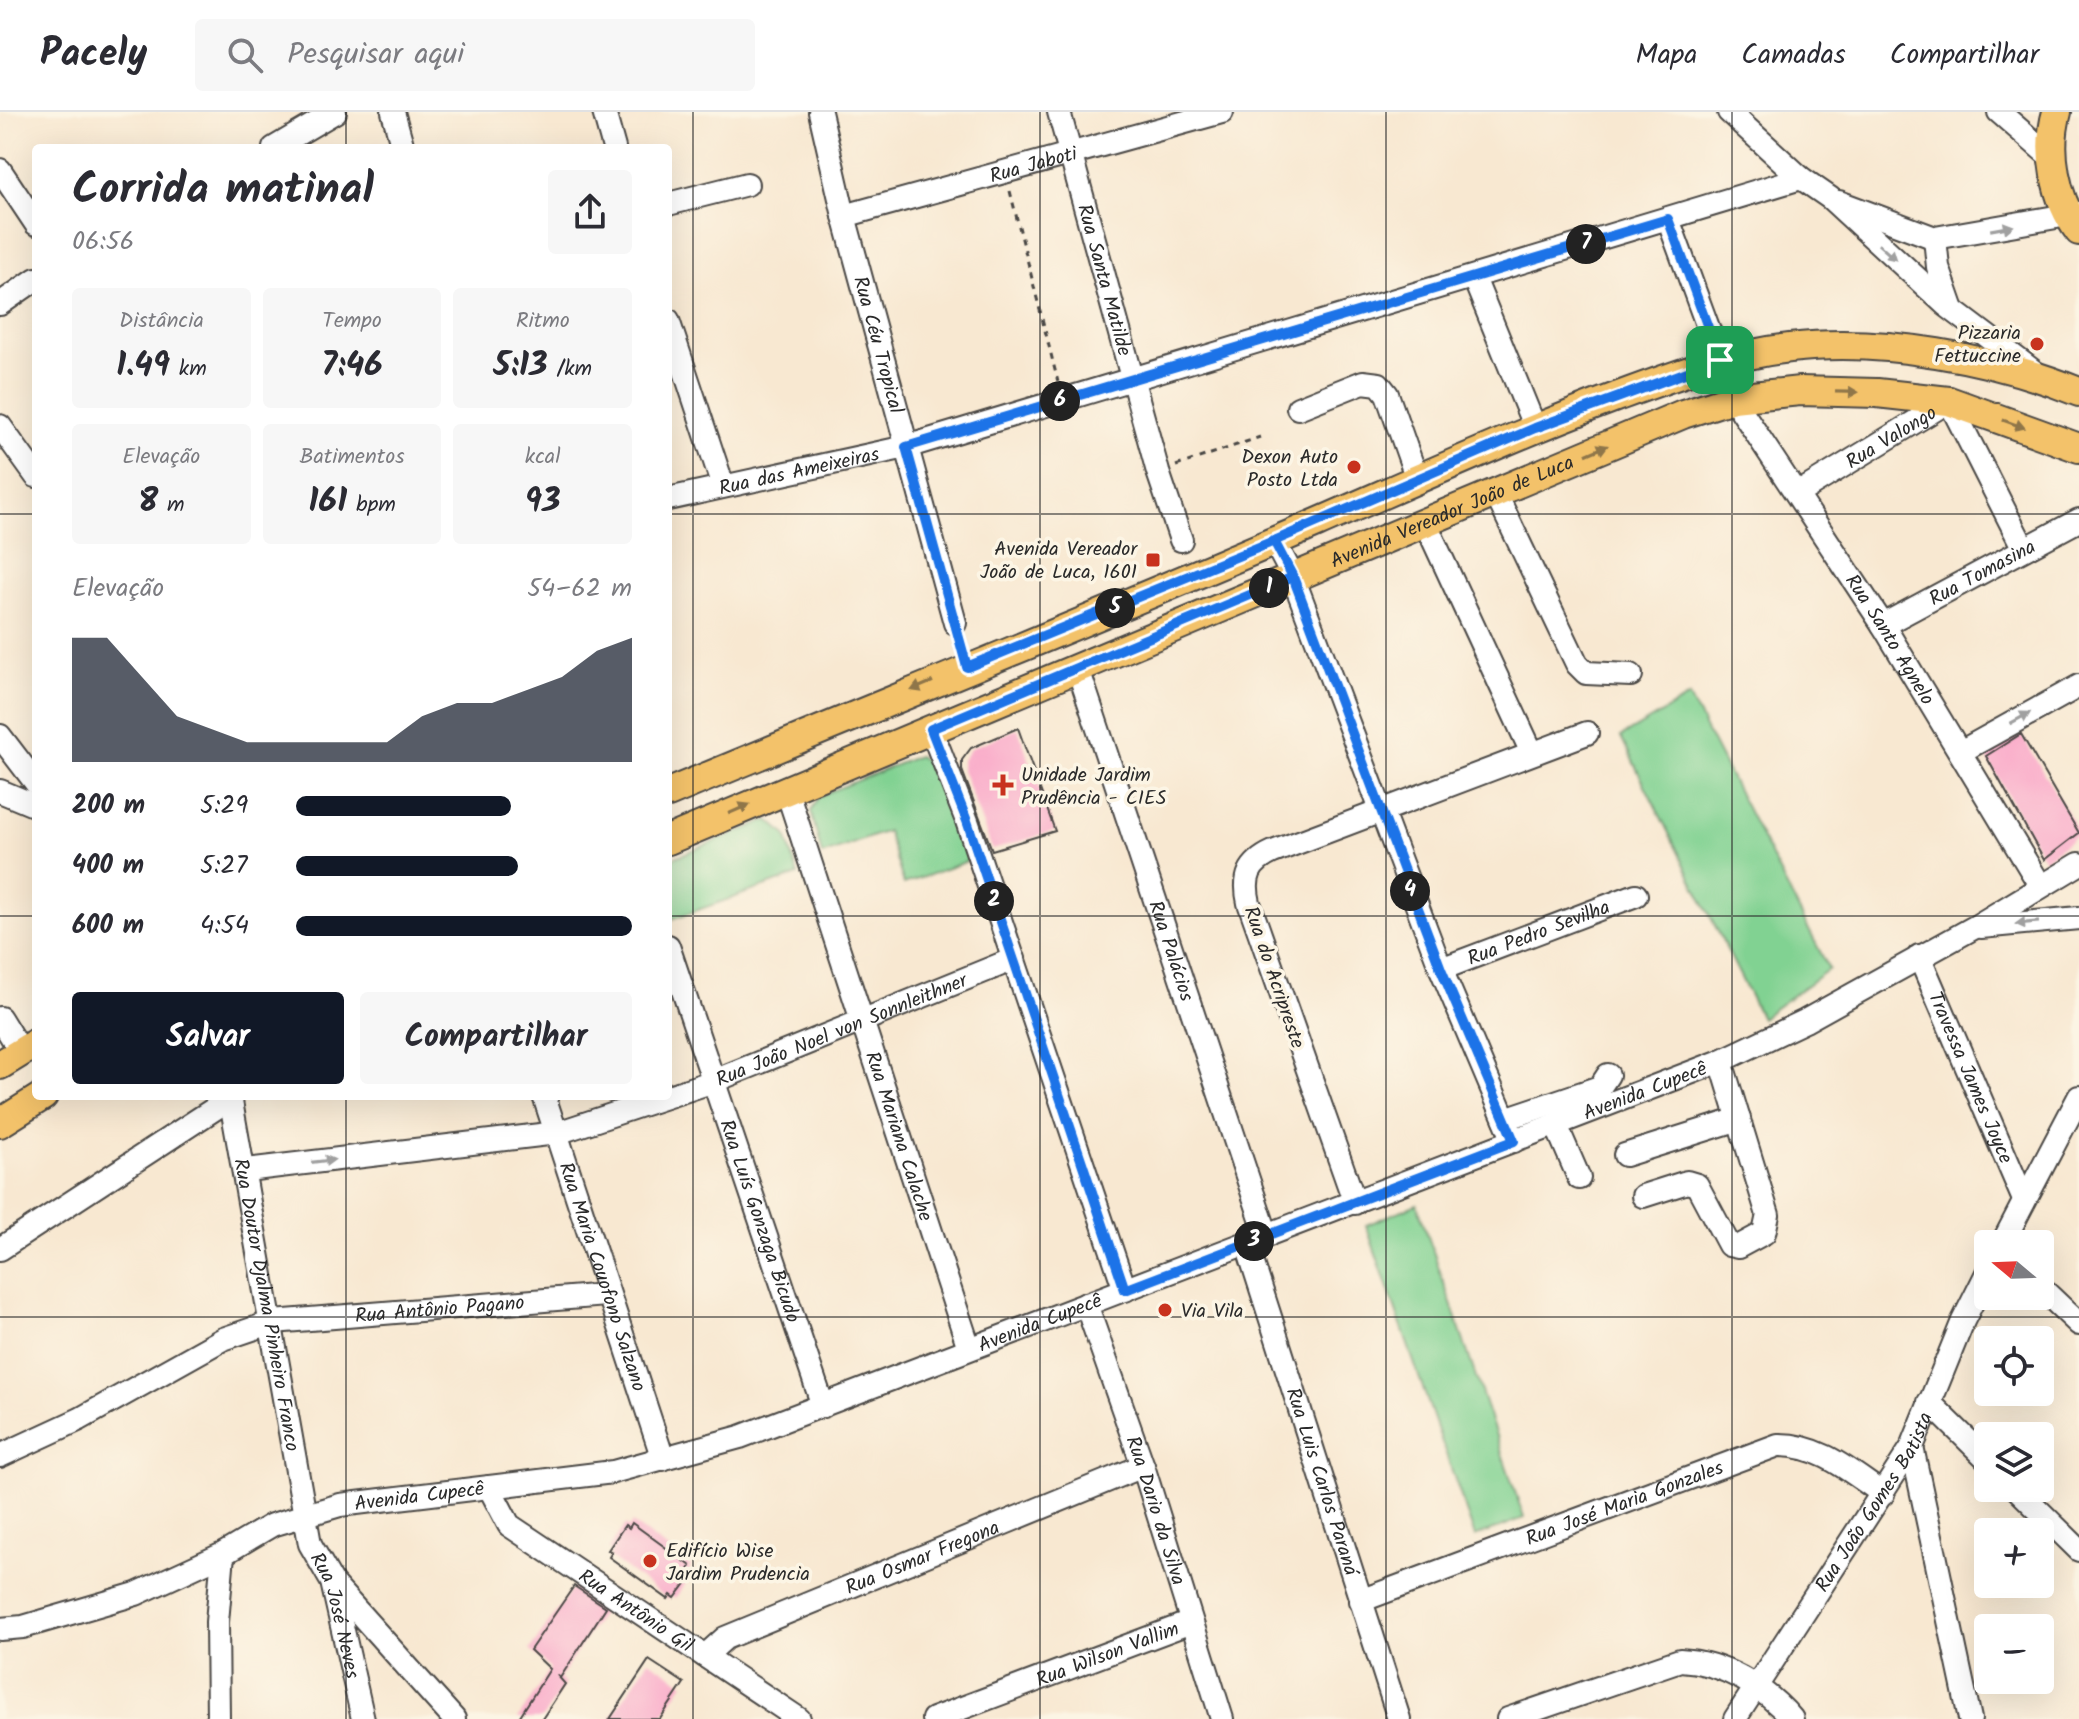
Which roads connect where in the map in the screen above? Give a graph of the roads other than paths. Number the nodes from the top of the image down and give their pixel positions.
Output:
1 (335, 112) edge
2 (393, 112) edge
3 (604, 112) edge
4 (820, 112) edge
5 (1059, 112) edge
6 (1222, 112) edge
7 (1729, 112) edge
8 (1999, 112) edge
9 (2057, 112) edge
10 (281, 144) edge
11 (402, 144) edge
12 (613, 144) edge
13 (1070, 153) junction
14 (2053, 159) junction
15 (0, 170) edge
16 (1801, 178) junction
17 (747, 184) dead end
18 (1830, 198) junction
19 (672, 203) edge
20 (844, 216) junction
21 (32, 218) edge
22 (1668, 219) junction
23 (2075, 220) edge
24 (1935, 238) junction
25 (1474, 278) junction
26 (32, 282) edge
27 (0, 304) edge
28 (1953, 311) junction
29 (1981, 331) junction
30 (672, 348) edge
31 (1720, 360) junction
32 (1977, 361) junction
33 (2041, 377) junction
34 (1132, 379) junction
35 (2079, 392) edge
36 (1733, 398) junction
37 (1958, 404) junction
38 (1298, 408) dead end
39 (0, 426) edge
40 (1535, 428) junction
41 (906, 447) junction
42 (2079, 448) edge
43 (32, 470) edge
44 (1417, 479) junction
45 (723, 486) junction
46 (1495, 492) junction
47 (1797, 494) junction
48 (672, 498) edge
49 (2079, 520) edge
50 (1425, 522) junction
51 (1181, 540) dead end
52 (1274, 541) junction
53 (2024, 549) junction
54 (1293, 577) junction
55 (955, 623) dead end
56 (1883, 625) junction
57 (1077, 666) junction
58 (1631, 675) dead end
59 (2079, 686) edge
60 (931, 729) junction
61 (1587, 733) dead end
62 (0, 736) edge
63 (1962, 751) junction
64 (1532, 753) junction
65 (32, 778) edge
66 (786, 788) junction
67 (0, 791) edge
68 (672, 791) edge
69 (32, 804) edge
70 (1380, 813) junction
71 (672, 838) edge
72 (2079, 864) edge
73 (2040, 885) junction
74 (1636, 895) dead end
75 (2079, 918) edge
76 (1975, 927) junction
77 (1919, 956) junction
78 (672, 958) edge
79 (1014, 959) junction
80 (1441, 969) junction
81 (0, 1018) edge
82 (863, 1022) junction
83 (19, 1054) edge
84 (1721, 1061) junction
85 (1608, 1075) dead end
86 (714, 1081) junction
87 (672, 1095) edge
88 (2079, 1097) edge
89 (37, 1100) edge
90 (225, 1100) edge
91 (231, 1100) edge
92 (545, 1100) edge
93 (657, 1100) edge
94 (1505, 1119) junction
95 (1739, 1119) junction
96 (0, 1123) edge
97 (1556, 1125) junction
98 (557, 1133) junction
99 (1514, 1141) junction
100 (1625, 1155) dead end
101 (246, 1170) junction
102 (1579, 1178) dead end
103 (1643, 1196) dead end
104 (2024, 1200) junction
105 (1355, 1203) junction
106 (2009, 1230) edge
107 (1257, 1240) junction
108 (0, 1249) edge
109 (1125, 1290) junction
110 (606, 1295) junction
111 (2054, 1300) edge
112 (1974, 1302) edge
113 (1086, 1304) junction
114 (273, 1322) junction
115 (2079, 1324) edge
116 (969, 1348) junction
117 (1929, 1402) junction
118 (823, 1406) junction
119 (1974, 1446) edge
120 (1912, 1447) junction
121 (0, 1456) edge
122 (663, 1459) junction
123 (1143, 1466) junction
124 (489, 1487) junction
125 (1883, 1494) junction
126 (2030, 1502) edge
127 (306, 1514) junction
128 (2079, 1550) edge
129 (223, 1554) junction
130 (332, 1582) junction
131 (1360, 1601) junction
132 (1191, 1622) junction
133 (0, 1629) edge
134 (705, 1656) junction
135 (1756, 1687) junction
136 (218, 1719) edge
137 (363, 1719) edge
138 (454, 1719) edge
139 (799, 1719) edge
140 (933, 1719) edge
141 (1222, 1719) edge
142 (1399, 1719) edge
143 (1508, 1719) edge
144 (1735, 1719) edge
145 (1792, 1719) edge
146 (1970, 1719) edge

1 - 10 street
2 - 11 street
3 - 12 street
4 - 20 street, Rua Céu Tropical
5 - 13 street, Rua Santa Matilde
6 - 13 street, Rua Jaboti
7 - 16 street
8 - 14 street
9 - 14 main road
13 - 20 street, Rua Jaboti
13 - 34 street, Rua Santa Matilde
14 - 23 main road
15 - 21 street
16 - 18 street
16 - 22 street, Rua das Ameixeiras
17 - 19 street
18 - 24 street
18 -> 28 street
20 - 41 street, Rua Céu Tropical
22 - 25 street, Rua das Ameixeiras
22 - 31 street
24 -> 23 street
24 - 28 street
25 - 34 street, Rua das Ameixeiras
25 - 40 street
26 - 27 street
28 - 29 street
29 - 32 street
29 - 33 street
30 - 45 street
31 - 32 main road, Avenida Vereador João de Luca
31 - 40 main road, Avenida Vereador João de Luca
32 - 33 main road, Avenida Vereador João de Luca
33 - 35 main road, Avenida Vereador João de Luca
34 - 41 street, Rua das Ameixeiras
34 - 51 street, Rua Santa Matilde
36 -> 37 main road, Avenida Vereador João de Luca
46 -> 36 main road, Avenida Vereador João de Luca
36 - 47 street, Rua Santo Agnelo
37 -> 42 main road, Avenida Vereador João de Luca
37 - 47 street, Rua Valongo
37 - 53 street, Rua Valongo
38 - 44 street
39 - 43 street
40 - 44 main road, Avenida Vereador João de Luca
41 - 45 street, Rua das Ameixeiras
41 - 55 street, Rua Céu Tropical
44 - 52 main road, Avenida Vereador João de Luca
45 - 48 street, Rua das Ameixeiras
46 - 50 main road, Avenida Vereador João de Luca
46 - 58 street
47 - 56 street, Rua Santo Agnelo
49 - 53 street, Rua Tomasina
50 - 54 main road, Avenida Vereador João de Luca
50 - 64 street
52 - 54 street
52 -> 68 main road, Avenida Vereador João de Luca
53 - 56 street, Rua Tomasina
54 - 57 main road, Avenida Vereador João de Luca
54 - 70 street
56 - 63 street, Rua Santo Agnelo
57 - 60 main road, Avenida Vereador João de Luca
57 - 107 street, Rua Palácios
63 -> 59 street
60 - 66 main road, Avenida Vereador João de Luca
60 - 79 street
61 - 64 street, Rua do Acripreste
62 - 65 street
63 - 73 street, Rua Santo Agnelo
64 - 70 street, Rua do Acripreste
71 -> 66 main road, Avenida Vereador João de Luca
66 - 82 street, Rua Mariana Calache
67 - 69 street
70 - 80 street
70 - 105 street, Rua do Acripreste
72 - 73 street, Avenida Cupecê
73 - 76 street, Avenida Cupecê
74 - 80 street, Rua Pedro Sevilha
75 -> 76 street
76 - 77 street, Avenida Cupecê
77 - 84 street, Avenida Cupecê
77 - 104 street, Travessa James Joyce
78 - 86 street, Rua Luís Gonzaga Bicudo
79 - 82 street, Rua João Noel von Sonnleithner
79 - 109 street
80 - 94 street
81 - 83 street
82 - 86 street, Rua João Noel von Sonnleithner
82 - 116 street, Rua Mariana Calache
84 - 95 street
84 - 97 street, Avenida Cupecê
85 - 94 street
86 - 87 street, Rua João Noel von Sonnleithner
86 - 118 street, Rua Luís Gonzaga Bicudo
88 - 104 street
89 - 96 main road
90 - 108 street
91 - 101 street, Rua Doutor Djalma Pinheiro Franco
92 - 98 street, Rua Maria Couofono Salzano
93 - 98 street, Rua João Noel von Sonnleithner
94 - 99 street
95 - 100 street
95 - 103 street
97 - 99 street, Avenida Cupecê
97 - 102 street
101 -> 98 street, Rua João Noel von Sonnleithner
98 - 110 street, Rua Maria Couofono Salzano
99 - 105 street, Avenida Cupecê
101 - 114 street, Rua Doutor Djalma Pinheiro Franco
104 - 106 street
105 - 107 street, Avenida Cupecê
107 - 109 street, Avenida Cupecê
107 - 131 street, Rua Luis Carlos Paraná
109 - 113 street, Avenida Cupecê
110 - 114 street, Rua Antônio Pagano
110 - 122 street, Rua Maria Couofono Salzano
111 - 115 street
112 - 117 street, Rua João Gomes Batista
113 - 116 street, Avenida Cupecê
113 - 123 street, Rua Dario da Silva
114 - 121 street, Rua Antônio Pagano
114 - 127 street, Rua Doutor Djalma Pinheiro Franco
116 - 118 street, Avenida Cupecê
117 - 119 street
117 - 120 street, Rua João Gomes Batista
118 - 122 street, Avenida Cupecê
120 - 125 street, Rua João Gomes Batista
120 - 146 street
122 - 124 street, Avenida Cupecê
123 - 132 street, Rua Dario da Silva
123 - 134 street, Rua Osmar Fregona
124 - 127 street, Avenida Cupecê
124 - 134 street, Rua Antônio Gil
125 - 131 street, Rua José Maria Gonzales
125 - 135 street, Rua João Gomes Batista
126 - 128 street
127 - 129 street, Avenida Cupecê
127 - 130 street, Rua José Neves
129 - 133 street, Avenida Cupecê
129 - 136 street
130 - 137 street, Rua José Neves
130 - 138 street
131 - 142 street, Rua Luis Carlos Paraná
132 - 140 street, Rua Wilson Vallim
132 - 141 street, Rua Dario da Silva
134 - 139 street, Rua Antônio Gil
135 - 143 street
135 - 144 street, Rua João Gomes Batista
135 - 145 street

